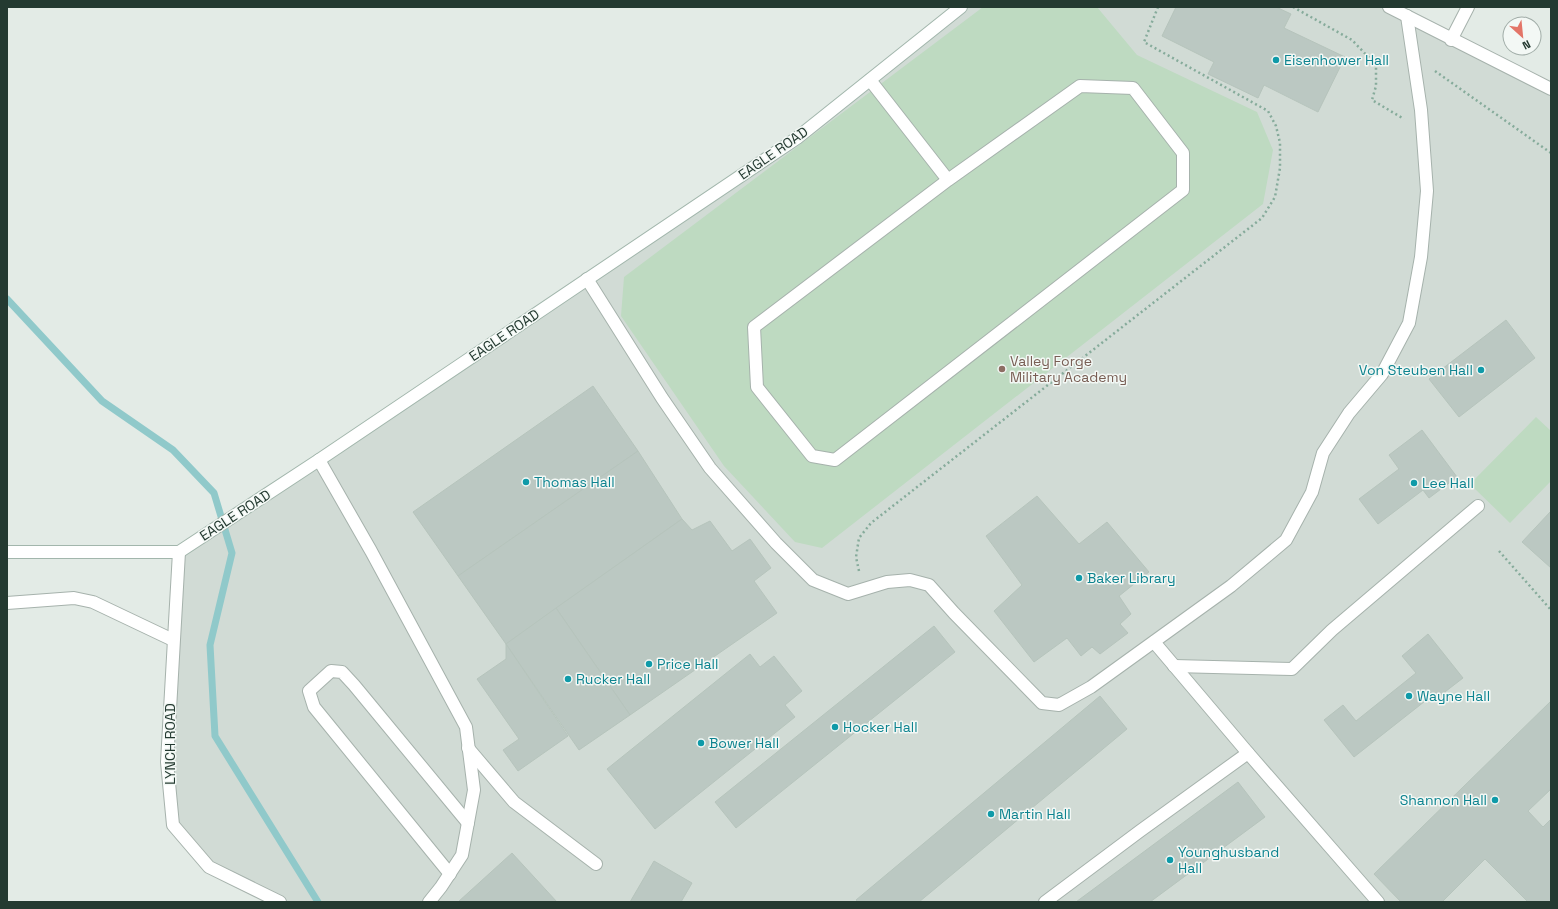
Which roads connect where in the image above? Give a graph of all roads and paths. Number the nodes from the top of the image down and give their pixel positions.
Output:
1 (962, 7) edge
2 (1158, 7) edge
3 (1293, 7) edge
4 (1389, 7) edge
5 (1468, 7) edge
6 (1406, 16) junction
7 (1451, 40) junction
8 (1414, 57) junction
9 (870, 80) junction
10 (1551, 89) edge
11 (1422, 130) junction
12 (1551, 153) edge
13 (948, 180) junction
14 (587, 279) junction
15 (319, 460) junction
16 (1478, 506) dead end
17 (1500, 551) dead end
18 (7, 552) edge
19 (179, 552) junction
20 (862, 590) junction
21 (7, 603) edge
22 (1551, 609) edge
23 (173, 640) junction
24 (1154, 642) junction
25 (1174, 666) junction
26 (468, 748) junction
27 (1248, 753) junction
28 (468, 823) junction
29 (596, 864) dead end
30 (450, 874) junction
31 (280, 902) edge
32 (429, 902) edge
33 (1045, 902) edge
34 (1378, 902) edge

1 - 9 street, EAGLE ROAD
2 - 20 path
3 - 11 path
4 - 6 street
5 - 7 street
6 - 7 street
6 - 8 street
7 - 10 street
8 - 11 street
8 - 12 path
9 - 13 street
9 - 14 street, EAGLE ROAD
11 - 24 street
13 - 13 street
14 - 15 street, EAGLE ROAD
14 - 20 street
15 - 19 street, EAGLE ROAD
15 - 26 street
16 - 25 street
17 - 22 path
18 - 19 street
19 - 23 street, LYNCH ROAD
20 - 24 street
21 - 23 street
23 - 31 street, LYNCH ROAD
24 - 25 street
25 - 27 street
26 - 28 street
26 - 29 street
27 - 33 street
27 - 34 street
28 - 30 street
28 - 30 street
30 - 32 street

